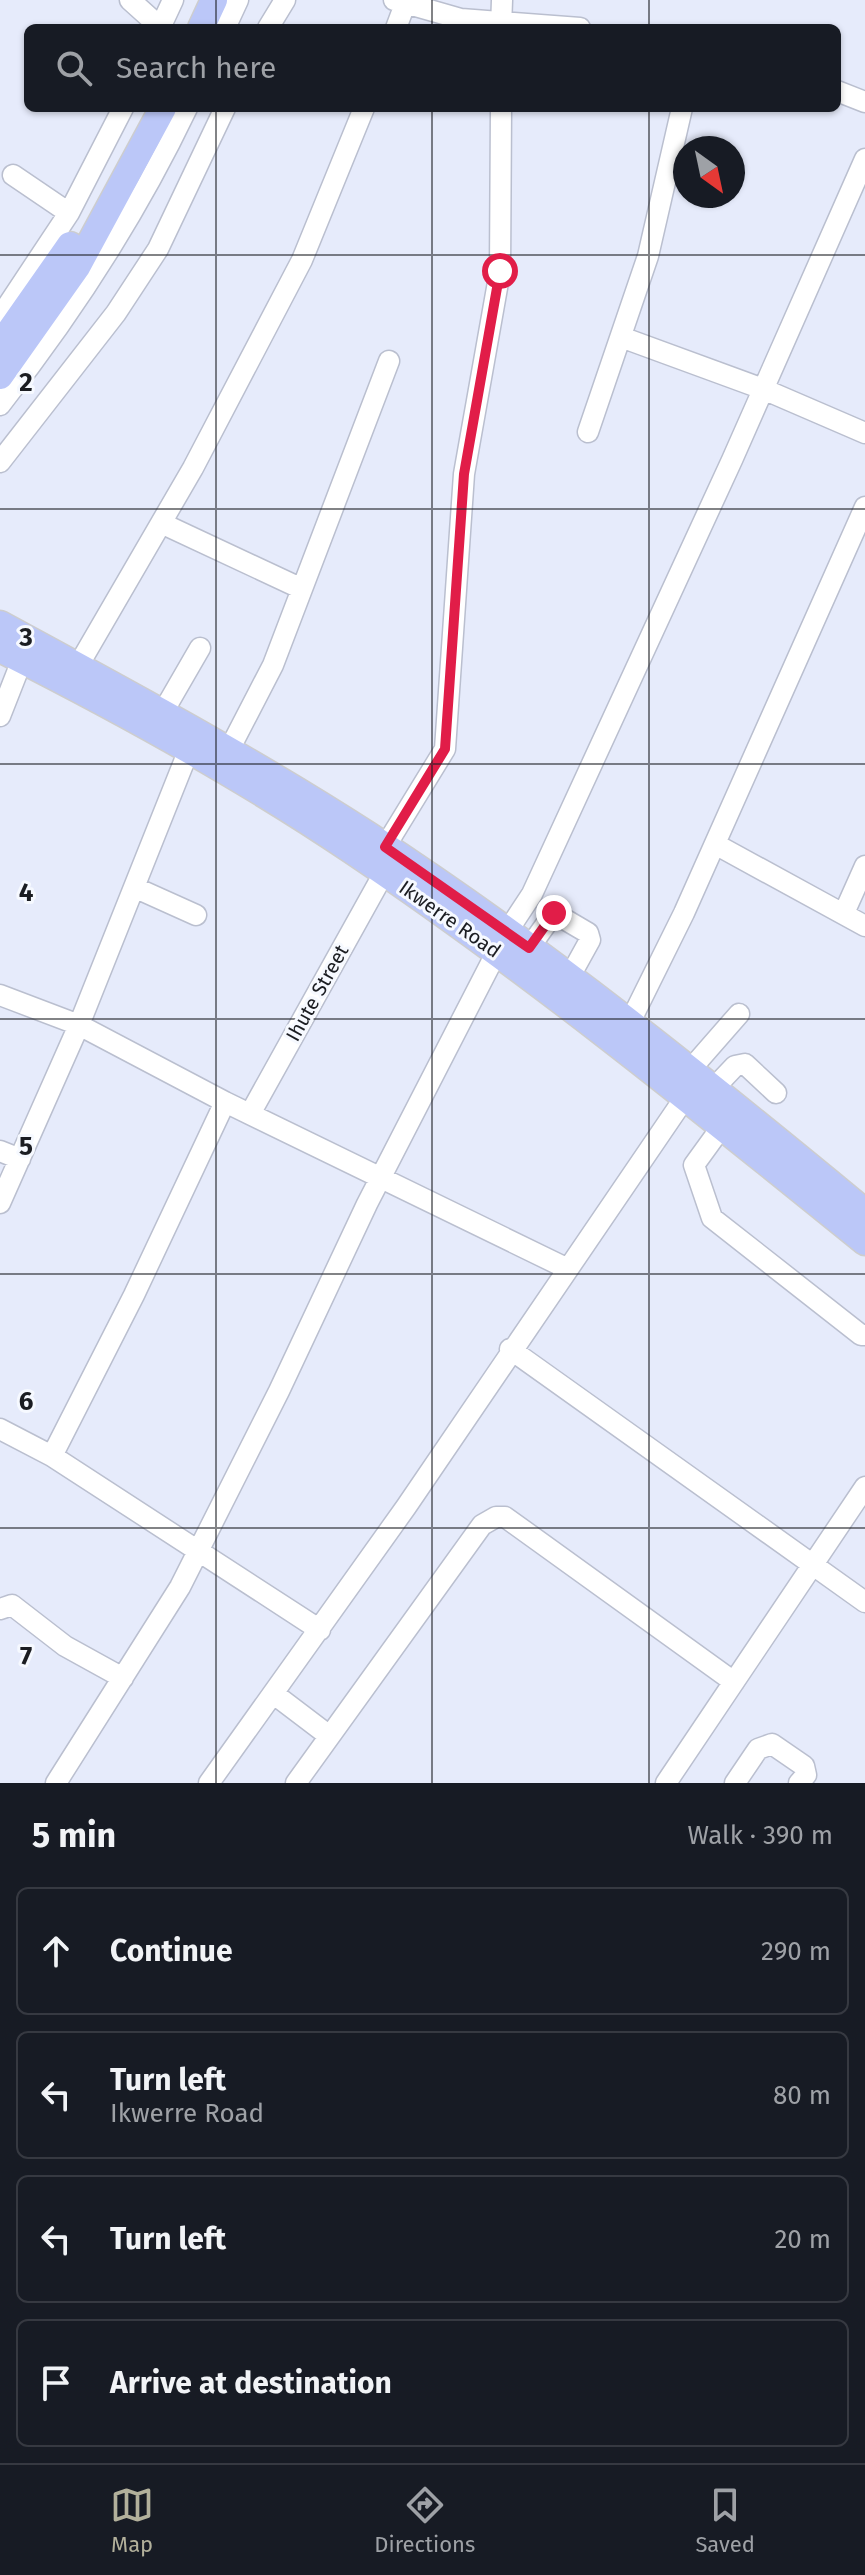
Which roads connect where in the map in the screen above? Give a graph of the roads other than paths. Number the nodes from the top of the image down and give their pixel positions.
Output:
1 (130, 0) edge
2 (173, 0) edge
3 (196, 0) edge
4 (214, 0) edge
5 (238, 0) edge
6 (285, 0) edge
7 (502, 0) edge
8 (400, 2) edge
9 (163, 24) edge
10 (169, 24) edge
11 (172, 24) edge
12 (203, 24) edge
13 (227, 24) edge
14 (270, 24) edge
15 (397, 24) edge
16 (490, 24) edge
17 (501, 24) edge
18 (841, 93) edge
19 (865, 102) edge
20 (121, 112) edge
21 (143, 112) edge
22 (161, 112) edge
23 (185, 112) edge
24 (223, 112) edge
25 (362, 112) edge
26 (501, 112) edge
27 (681, 112) edge
28 (865, 159) edge
29 (13, 175) dead end
30 (69, 213) junction
31 (0, 317) edge
32 (621, 337) junction
33 (0, 345) edge
34 (389, 361) dead end
35 (0, 376) edge
36 (763, 389) junction
37 (0, 405) edge
38 (588, 432) dead end
39 (865, 433) edge
40 (0, 462) edge
41 (865, 507) edge
42 (161, 523) junction
43 (300, 588) junction
44 (0, 624) edge
45 (200, 648) dead end
46 (11, 654) edge
47 (78, 666) junction
48 (163, 712) junction
49 (0, 716) edge
50 (229, 750) junction
51 (188, 752) junction
52 (715, 844) junction
53 (384, 860) junction
54 (865, 866) edge
55 (136, 888) junction
56 (844, 913) junction
57 (196, 915) dead end
58 (865, 926) edge
59 (502, 942) junction
60 (529, 948) junction
61 (569, 978) junction
62 (0, 995) edge
63 (739, 1014) dead end
64 (629, 1024) junction
65 (79, 1025) junction
66 (688, 1083) junction
67 (714, 1088) junction
68 (776, 1093) dead end
69 (225, 1102) junction
70 (250, 1114) junction
71 (723, 1125) junction
72 (0, 1151) edge
73 (20, 1159) junction
74 (381, 1177) junction
75 (0, 1203) edge
76 (865, 1212) edge
77 (865, 1242) edge
78 (566, 1268) junction
79 (865, 1335) edge
80 (510, 1349) junction
81 (0, 1429) edge
82 (52, 1456) junction
83 (865, 1487) edge
84 (197, 1554) junction
85 (813, 1567) junction
86 (865, 1602) edge
87 (0, 1609) edge
88 (320, 1630) junction
89 (123, 1678) junction
90 (734, 1682) junction
91 (274, 1694) junction
92 (328, 1735) junction
93 (56, 1783) edge
94 (209, 1783) edge
95 (296, 1783) edge
96 (666, 1783) edge
97 (735, 1783) edge
98 (799, 1783) edge

1 - 9 street
2 - 10 street
3 - 11 main road
4 - 12 main road
5 - 13 street
6 - 14 street
7 - 17 street
8 - 15 street
8 - 16 street
18 - 19 street
20 - 30 street
21 - 33 main road
22 - 35 main road
23 - 37 street
24 - 40 street
25 - 42 street
26 - 53 street, Ihute Street
27 - 32 street
28 - 36 street
29 - 30 street
30 - 31 street
32 - 36 street
32 - 38 street
34 - 43 street
36 - 39 street
36 - 59 street
41 - 52 street
42 - 43 street
42 - 47 street
43 - 50 street
44 - 47 main road, Ikwerre Road
45 - 48 street
46 - 49 street
46 - 51 main road, Ikwerre Road
47 - 48 main road, Ikwerre Road
48 - 50 main road, Ikwerre Road
50 - 53 main road, Ikwerre Road
51 - 53 main road, Ikwerre Road
51 - 55 street
52 - 56 street
52 - 64 street
53 - 59 main road, Ikwerre Road
53 - 70 street, Ihute Street
54 - 56 street
55 - 57 street
55 - 65 street
56 - 58 street
59 - 60 main road, Ikwerre Road
59 - 66 main road, Ikwerre Road
59 - 74 street
60 - 61 main road, Ikwerre Road
60 - 61 street
61 - 64 main road, Ikwerre Road
62 - 65 street
63 - 66 street
64 - 66 main road, Ikwerre Road
65 - 69 street
65 - 73 street
66 - 67 main road, Ikwerre Road
66 - 71 main road, Ikwerre Road
66 - 78 street
67 - 68 street
67 - 76 main road, Ikwerre Road
69 - 70 street
69 - 82 street
70 - 74 street
71 - 77 main road, Ikwerre Road
71 - 79 street
72 - 73 street
73 - 75 street
74 - 78 street
74 - 84 street
78 - 80 street
80 - 85 street
80 - 88 street
81 - 82 street
82 - 84 street
83 - 85 street
84 - 88 street
84 - 89 street
85 - 86 street
85 - 90 street
87 - 89 street
88 - 91 street
89 - 93 street
90 - 92 street
90 - 96 street
91 - 92 street
91 - 94 street
92 - 95 street
97 - 98 street

